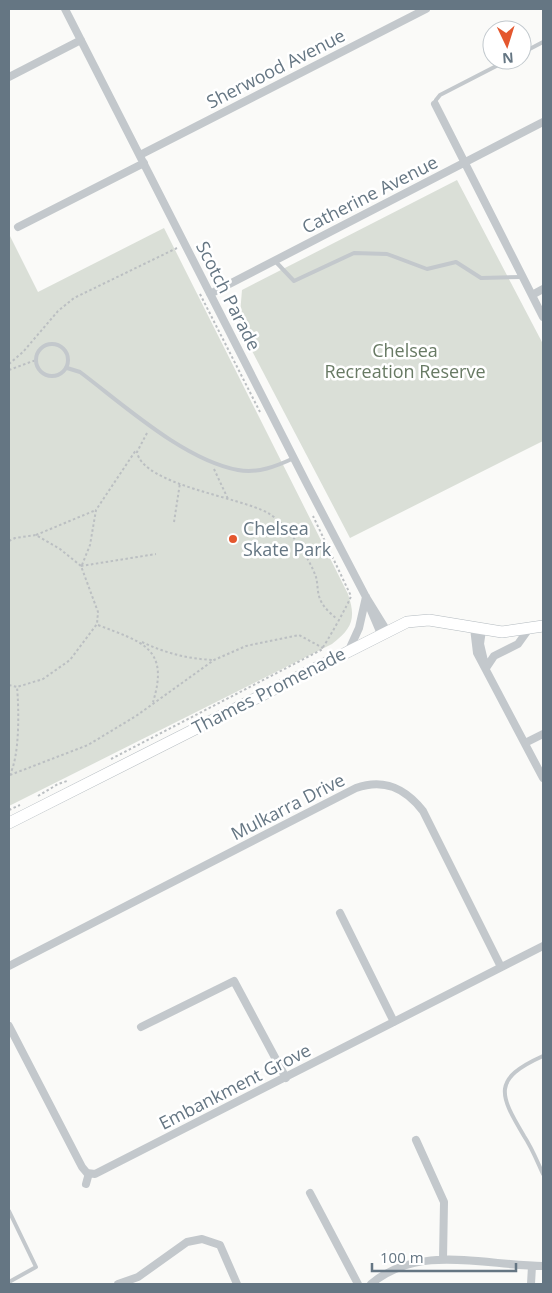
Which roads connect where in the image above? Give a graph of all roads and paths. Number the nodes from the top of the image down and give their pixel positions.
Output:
1 (426, 9) edge
2 (68, 10) edge
3 (81, 40) junction
4 (489, 70) edge
5 (9, 78) edge
6 (435, 104) joint
7 (543, 122) edge
8 (140, 155) junction
9 (144, 163) junction
10 (465, 163) junction
11 (18, 227) dead end
12 (186, 244) junction
13 (275, 261) junction
14 (522, 277) junction
15 (543, 289) edge
16 (210, 294) junction
17 (532, 295) junction
18 (543, 317) edge
19 (36, 360) junction
20 (9, 364) edge
21 (66, 368) junction
22 (9, 370) edge
23 (152, 427) junction
24 (139, 446) junction
25 (294, 458) junction
26 (210, 460) junction
27 (180, 483) dead end
28 (228, 499) dead end
29 (96, 510) junction
30 (174, 522) dead end
31 (36, 535) junction
32 (9, 542) edge
33 (156, 554) dead end
34 (81, 566) junction
35 (348, 586) dead end
36 (366, 597) junction
37 (337, 619) junction
38 (97, 624) junction
39 (543, 626) edge
40 (478, 629) junction
41 (528, 630) junction
42 (384, 632) junction
43 (140, 641) junction
44 (323, 648) junction
45 (349, 650) junction
46 (214, 660) junction
47 (486, 668) junction
48 (9, 685) edge
49 (17, 687) junction
50 (154, 702) junction
51 (543, 734) edge
52 (526, 743) junction
53 (107, 761) dead end
54 (10, 775) edge
55 (543, 778) edge
56 (74, 779) dead end
57 (35, 798) dead end
58 (23, 804) dead end
59 (9, 810) edge
60 (9, 823) edge
61 (340, 913) dead end
62 (543, 946) edge
63 (9, 966) edge
64 (502, 967) junction
65 (394, 1022) junction
66 (9, 1026) edge
67 (141, 1027) dead end
68 (543, 1056) edge
69 (286, 1078) junction
70 (416, 1140) dead end
71 (89, 1173) junction
72 (543, 1174) edge
73 (86, 1184) dead end
74 (310, 1192) dead end
75 (9, 1212) edge
76 (443, 1259) junction
77 (532, 1266) junction
78 (543, 1266) edge
79 (9, 1282) edge
80 (118, 1284) edge
81 (237, 1284) edge
82 (358, 1284) edge
83 (371, 1284) edge
84 (530, 1284) edge

1 - 8 street, Sherwood Avenue
2 - 3 street, Scotch Parade
3 - 5 street
3 - 8 street, Scotch Parade
4 - 6 lane
6 - 10 street
7 - 10 street, Catherine Avenue
8 - 9 street, Scotch Parade
9 - 11 street
9 - 12 street, Scotch Parade
10 - 13 street, Catherine Avenue
10 - 14 street
12 - 16 street, Scotch Parade
12 - 20 path
13 - 14 lane
13 - 16 street, Catherine Avenue
14 - 17 street
15 - 17 street
16 - 25 street, Scotch Parade
17 - 18 street
19 - 21 lane
19 - 21 lane
19 - 22 path
21 - 23 lane
23 - 24 path
23 - 26 lane
24 - 29 path
24 - 37 path
25 - 26 lane
25 - 36 street, Scotch Parade
26 - 28 path
27 - 30 path
29 - 31 path
29 - 34 path
31 - 32 path
31 - 34 path
33 - 34 path
34 - 38 path
35 - 37 path
36 - 42 street, Scotch Parade
36 - 45 street
37 - 44 path
38 - 43 path
38 - 49 path
39 - 41 main road, Thames Promenade
40 - 41 main road, Thames Promenade
40 - 42 main road, Thames Promenade
40 - 47 street
41 - 47 street
42 - 45 main road, Thames Promenade
43 - 46 path
43 - 50 path
44 - 46 path
44 - 53 path
45 - 60 main road, Thames Promenade
46 - 50 path
47 - 52 street
48 - 49 path
49 - 54 path
50 - 54 path
51 - 52 street
52 - 55 street
56 - 57 path
58 - 59 path
61 - 65 street
62 - 64 street, Embankment Grove
63 - 64 street, Mulkarra Drive
64 - 65 street, Embankment Grove
65 - 69 street, Embankment Grove
66 - 71 street
67 - 69 street
68 - 72 lane
69 - 71 street, Embankment Grove
70 - 76 street
71 - 73 street
74 - 82 street
75 - 79 lane
76 - 77 street
76 - 83 street
77 - 78 street
77 - 84 street
80 - 81 street

